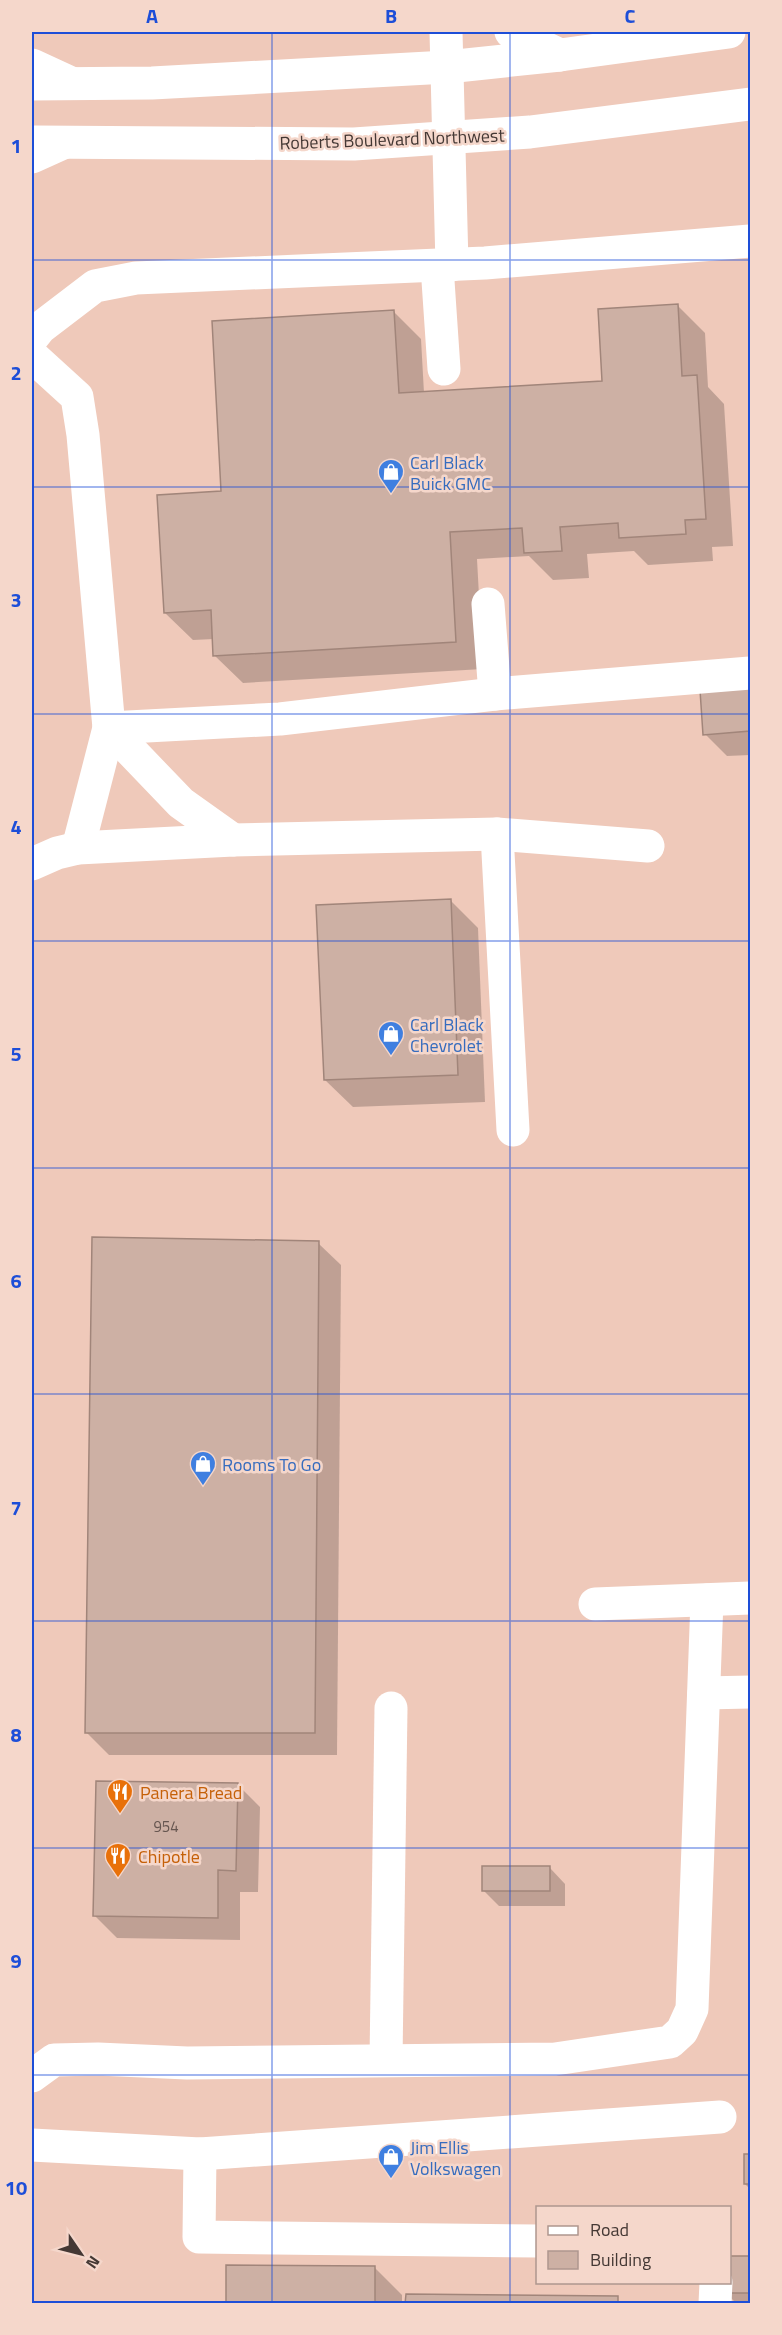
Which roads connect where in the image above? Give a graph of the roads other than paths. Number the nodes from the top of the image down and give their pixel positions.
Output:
1 (446, 32) edge
2 (511, 32) edge
3 (729, 32) edge
4 (560, 55) junction
5 (32, 65) edge
6 (447, 67) junction
7 (71, 83) junction
8 (32, 84) edge
9 (750, 104) edge
10 (450, 139) junction
11 (47, 142) edge
12 (32, 157) edge
13 (750, 241) edge
14 (445, 265) junction
15 (32, 338) edge
16 (32, 356) edge
17 (444, 369) dead end
18 (488, 604) dead end
19 (750, 673) edge
20 (495, 694) junction
21 (109, 728) junction
22 (497, 834) junction
23 (233, 840) junction
24 (648, 846) dead end
25 (78, 848) junction
26 (32, 864) edge
27 (513, 1130) dead end
28 (750, 1598) edge
29 (707, 1600) junction
30 (595, 1604) dead end
31 (750, 1692) edge
32 (704, 1693) junction
33 (391, 1708) dead end
34 (386, 2060) junction
35 (32, 2076) edge
36 (720, 2117) dead end
37 (32, 2145) edge
38 (200, 2154) junction
39 (536, 2241) edge
40 (716, 2284) edge
41 (715, 2304) edge

1 - 6 main road
2 - 4 main road
3 - 4 main road
4 - 6 main road
5 - 7 main road
6 - 7 main road
6 - 10 main road
7 - 8 main road
9 - 10 main road, Roberts Boulevard Northwest
10 - 11 main road, Roberts Boulevard Northwest
10 - 14 main road
11 - 12 main road
13 - 14 main road
14 - 15 main road
14 - 17 main road
16 - 21 main road
18 - 20 main road
19 - 20 main road
20 - 21 main road
21 - 23 main road
21 - 25 main road
22 - 23 main road
22 - 24 main road
22 - 27 main road
23 - 25 main road
25 - 26 main road
28 - 29 main road
29 - 30 main road
29 - 32 main road
31 - 32 main road
32 - 34 main road
33 - 34 main road
34 - 35 main road
36 - 38 main road
37 - 38 main road
38 - 39 main road
40 - 41 main road

